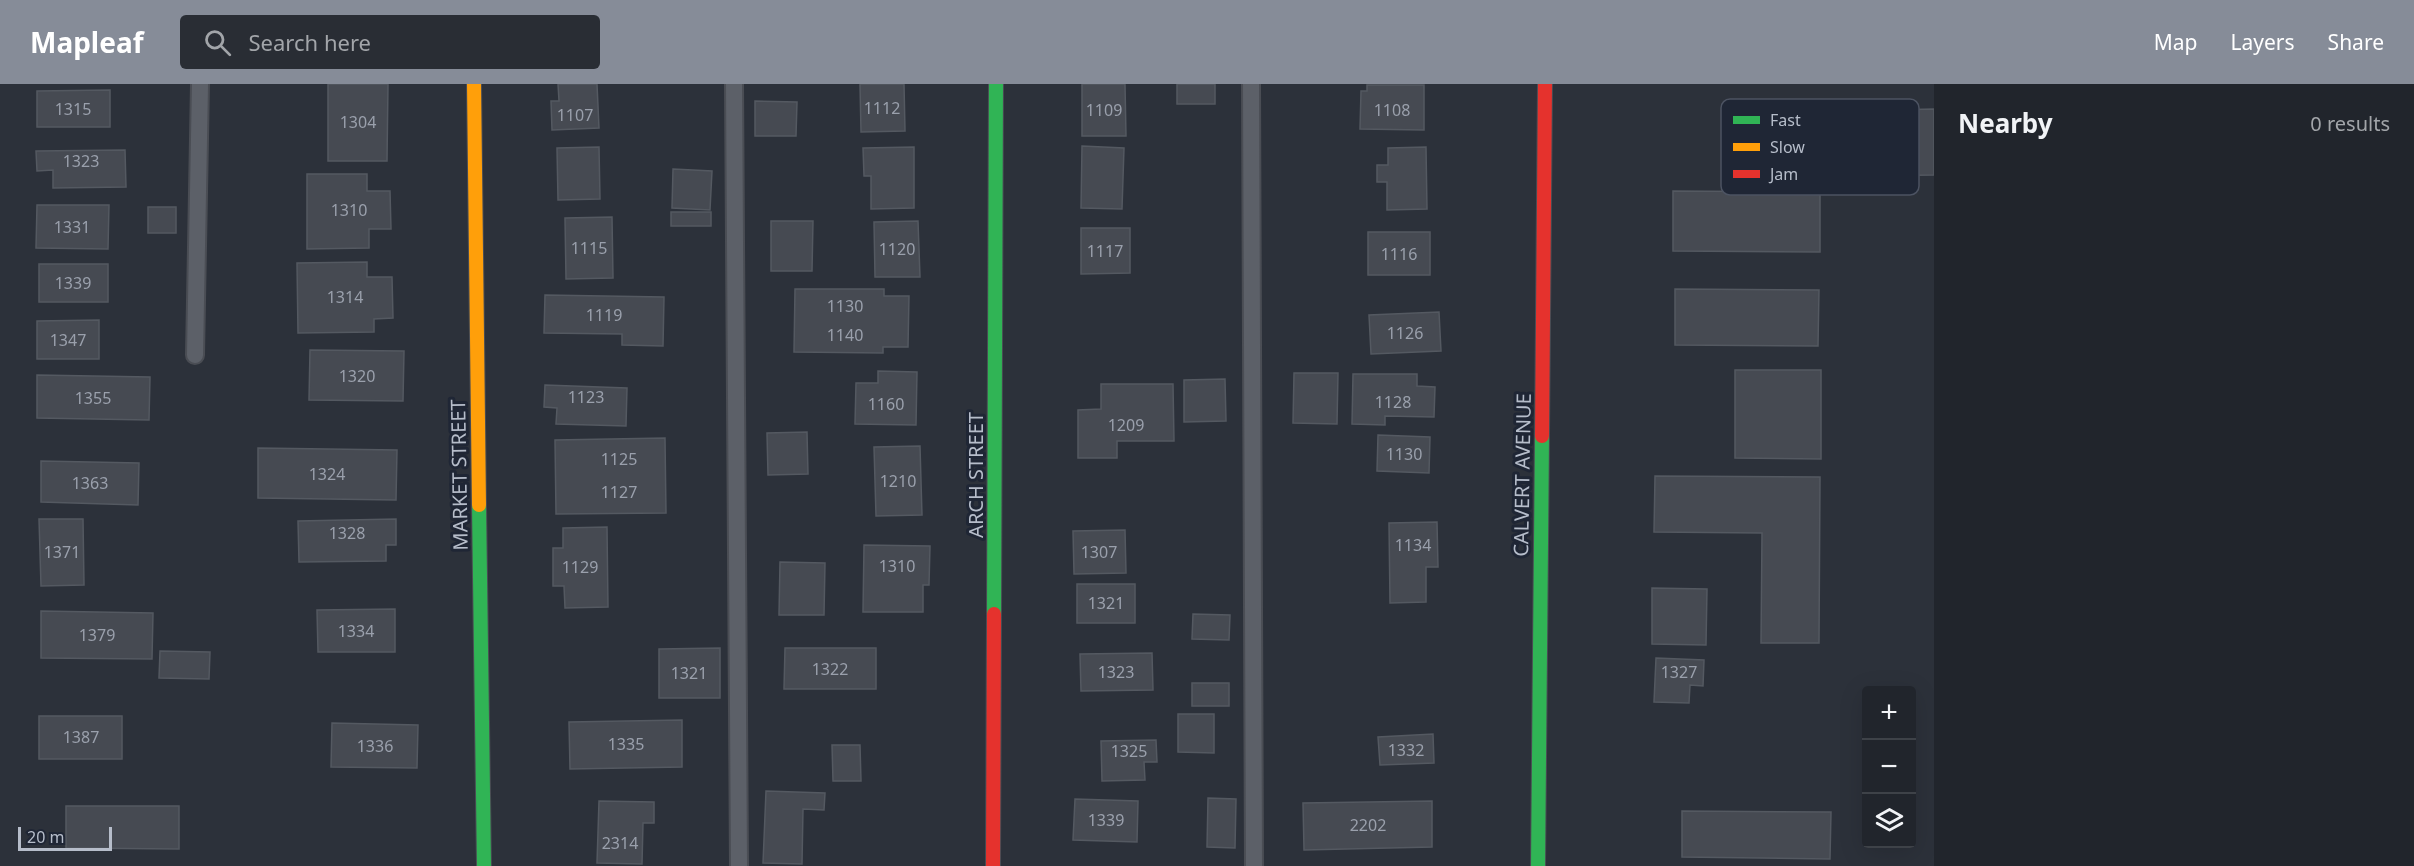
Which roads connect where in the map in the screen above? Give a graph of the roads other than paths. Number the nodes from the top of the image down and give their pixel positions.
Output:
1 (200, 84) edge
2 (474, 84) edge
3 (734, 84) edge
4 (996, 84) edge
5 (1251, 84) edge
6 (1545, 84) edge
7 (195, 355) dead end
8 (484, 866) edge
9 (739, 866) edge
10 (993, 866) edge
11 (1254, 866) edge
12 (1538, 866) edge

1 - 7 lane
2 - 8 street, MARKET STREET
3 - 9 lane
4 - 10 street, ARCH STREET
5 - 11 lane
6 - 12 street, CALVERT AVENUE

